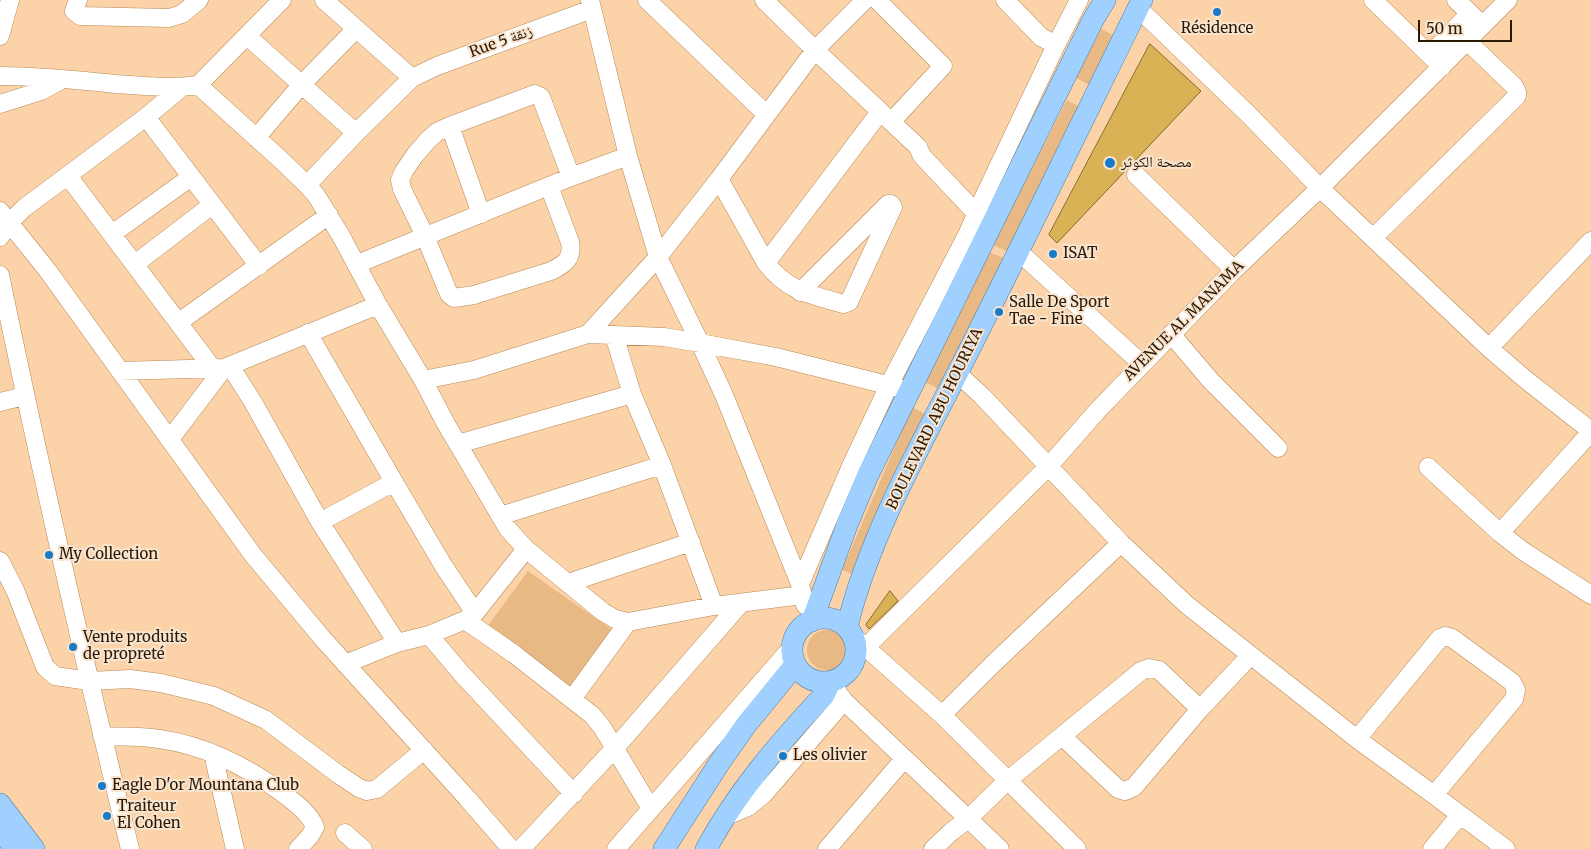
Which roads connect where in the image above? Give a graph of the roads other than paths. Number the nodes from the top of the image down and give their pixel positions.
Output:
1 (10, 0) edge
2 (78, 0) edge
3 (94, 0) edge
4 (199, 0) edge
5 (282, 0) edge
6 (324, 0) edge
7 (647, 0) edge
8 (764, 0) edge
9 (865, 0) edge
10 (877, 0) edge
11 (1005, 0) edge
12 (1079, 0) edge
13 (1105, 0) edge
14 (1373, 0) edge
15 (1456, 0) edge
16 (1508, 0) edge
17 (591, 4) edge
18 (1140, 4) edge
19 (1470, 13) junction
20 (100, 17) junction
21 (1483, 26) junction
22 (356, 28) junction
23 (0, 36) edge
24 (247, 36) junction
25 (1467, 41) junction
26 (1056, 46) junction
27 (815, 50) junction
28 (1436, 61) junction
29 (0, 76) edge
30 (412, 78) junction
31 (61, 80) junction
32 (302, 84) junction
33 (189, 86) junction
34 (0, 104) edge
35 (766, 114) junction
36 (146, 117) junction
37 (886, 117) junction
38 (450, 126) junction
39 (356, 133) junction
40 (256, 138) junction
41 (628, 156) junction
42 (1136, 175) dead end
43 (68, 176) junction
44 (191, 177) junction
45 (571, 177) junction
46 (719, 179) junction
47 (307, 185) junction
48 (549, 186) junction
49 (1320, 188) junction
50 (212, 206) junction
51 (988, 212) junction
52 (481, 214) junction
53 (328, 215) junction
54 (5, 217) edge
55 (112, 234) junction
56 (425, 236) junction
57 (0, 237) edge
58 (1373, 238) junction
59 (1591, 241) edge
60 (1018, 251) junction
61 (658, 257) junction
62 (766, 263) junction
63 (135, 264) junction
64 (357, 264) junction
65 (259, 266) junction
66 (1234, 270) junction
67 (0, 275) edge
68 (1072, 286) dead end
69 (800, 292) junction
70 (378, 305) junction
71 (179, 322) junction
72 (308, 333) junction
73 (588, 334) junction
74 (1171, 334) junction
75 (614, 335) junction
76 (700, 343) junction
77 (7, 346) edge
78 (1489, 348) junction
79 (1145, 360) junction
80 (222, 368) junction
81 (120, 372) junction
82 (958, 373) junction
83 (423, 380) junction
84 (899, 388) junction
85 (632, 394) junction
86 (24, 396) junction
87 (0, 402) edge
88 (1591, 431) edge
89 (170, 439) junction
90 (458, 444) junction
91 (1278, 448) dead end
92 (662, 465) junction
93 (1428, 466) dead end
94 (1048, 467) junction
95 (394, 482) junction
96 (500, 516) junction
97 (320, 522) junction
98 (1500, 533) junction
99 (692, 542) junction
100 (1121, 543) junction
101 (526, 549) junction
102 (0, 561) edge
103 (568, 583) junction
104 (802, 590) junction
105 (1591, 595) edge
106 (741, 603) junction
107 (714, 606) junction
108 (470, 617) junction
109 (810, 621) junction
110 (628, 622) junction
111 (429, 635) junction
112 (856, 637) junction
113 (397, 643) junction
114 (1250, 656) junction
115 (794, 657) junction
116 (346, 664) junction
117 (89, 681) junction
118 (832, 682) junction
119 (572, 699) junction
120 (844, 701) junction
121 (1200, 709) junction
122 (942, 715) junction
123 (102, 736) junction
124 (1062, 736) junction
125 (1357, 739) junction
126 (615, 748) junction
127 (424, 750) junction
128 (213, 754) junction
129 (904, 759) junction
130 (1008, 780) junction
131 (574, 794) junction
132 (1434, 795) junction
133 (0, 804) edge
134 (651, 809) junction
135 (1460, 815) junction
136 (724, 817) junction
137 (968, 819) junction
138 (0, 829) edge
139 (345, 833) dead end
140 (15, 849) edge
141 (34, 849) edge
142 (130, 849) edge
143 (235, 849) edge
144 (298, 849) edge
145 (363, 849) edge
146 (511, 849) edge
147 (521, 849) edge
148 (616, 849) edge
149 (664, 849) edge
150 (706, 849) edge
151 (828, 849) edge
152 (933, 849) edge
153 (1000, 849) edge
154 (1077, 849) edge
155 (1432, 849) edge
156 (1506, 849) edge

1 - 23 street
2 - 20 street
3 - 20 street
4 - 20 street
5 - 24 street
6 - 22 street
7 - 35 street
8 - 27 street
9 - 27 street
10 - 37 street
11 - 26 street
12 - 26 street
13 - 51 main road
14 - 28 street
15 - 19 street
16 - 21 street, AVENUE AL MANAMA
17 - 30 street, Rue 5 زنقة
17 - 41 street
18 - 49 street
18 - 60 main road, BOULEVARD ABU HOURIYA
19 - 21 street
19 - 28 street
21 - 25 street, AVENUE AL MANAMA
22 - 30 street
22 - 32 street
24 - 32 street
24 - 33 street
25 - 28 street, AVENUE AL MANAMA
25 - 58 street
26 - 51 street
27 - 35 street
27 - 37 street
28 - 49 street, AVENUE AL MANAMA
29 - 31 street
30 - 39 street, Rue 5 زنقة
31 - 33 street
31 - 34 street
32 - 39 street
32 - 40 street
33 - 36 street
33 - 40 street
35 - 46 street
36 - 43 street
36 - 44 street
37 - 51 street
37 - 62 street
38 - 45 street
38 - 52 street
38 - 56 street
39 - 47 street, Rue 5 زنقة
40 - 47 street
41 - 45 street
41 - 61 street
42 - 66 street
43 - 54 street
43 - 55 street
44 - 50 street
44 - 55 street
45 - 48 street
46 - 61 street
46 - 62 street
47 - 53 street
48 - 52 street
48 - 56 street
49 - 58 street
49 - 66 street, AVENUE AL MANAMA
50 - 63 street
50 - 65 street
51 - 84 main road
52 - 56 street
53 - 64 street
53 - 65 street
54 - 57 street
54 - 81 street
55 - 63 street
56 - 64 street
58 - 78 street
59 - 78 street
60 - 79 street
60 - 82 main road, BOULEVARD ABU HOURIYA
61 - 73 street
61 - 76 street
62 - 69 street
63 - 71 street
64 - 70 street
65 - 71 street
66 - 74 street, AVENUE AL MANAMA
67 - 77 street
68 - 79 street
69 - 69 street
70 - 72 street
70 - 83 street
71 - 80 street
72 - 80 street
72 - 95 street
73 - 75 street
73 - 83 street
74 - 79 street, AVENUE AL MANAMA
74 - 91 street
75 - 76 street
75 - 85 street
76 - 84 street
76 - 104 street
77 - 86 street
78 - 88 street
79 - 94 street, AVENUE AL MANAMA
80 - 81 street
80 - 89 street
80 - 97 street
81 - 89 street
82 - 94 street
82 - 112 main road, BOULEVARD ABU HOURIYA
83 - 90 street
84 - 104 street
84 - 109 main road
85 - 90 street
85 - 92 street
86 - 87 street
86 - 117 street
88 - 98 street
89 - 116 street
90 - 96 street
92 - 96 street
92 - 99 street
93 - 98 street
94 - 100 street
94 - 112 street, AVENUE AL MANAMA
95 - 97 street
95 - 108 street
96 - 101 street
97 - 113 street
98 - 105 street
99 - 103 street
99 - 107 street
100 - 114 street
100 - 122 street
101 - 103 street
101 - 108 street
102 - 117 street
103 - 110 street
104 - 106 street
104 - 109 street
106 - 107 street
106 - 126 street
107 - 110 street
108 - 111 street
108 - 119 street
109 - 112 main road
109 - 115 main road
110 - 119 street
111 - 113 street
111 - 131 street
112 - 118 main road
112 - 122 street
113 - 116 street
114 - 121 street
114 - 125 street
115 - 118 main road
115 - 134 street
115 - 149 main road
116 - 127 street
117 - 123 street
117 - 127 street
118 - 120 street
118 - 136 main road
119 - 126 street
120 - 129 street
120 - 136 street
121 - 124 street
121 - 124 street
122 - 130 street
123 - 128 street
123 - 142 street
124 - 130 street
125 - 132 street
125 - 132 street
126 - 131 street
126 - 134 street
127 - 146 street
128 - 143 street
128 - 144 street
129 - 137 street
129 - 151 street
130 - 137 street
130 - 154 street
131 - 147 street
132 - 135 street
133 - 141 main road
134 - 148 street
135 - 155 street
135 - 156 street
136 - 150 main road
137 - 152 street
137 - 153 street
138 - 140 main road
139 - 145 street

